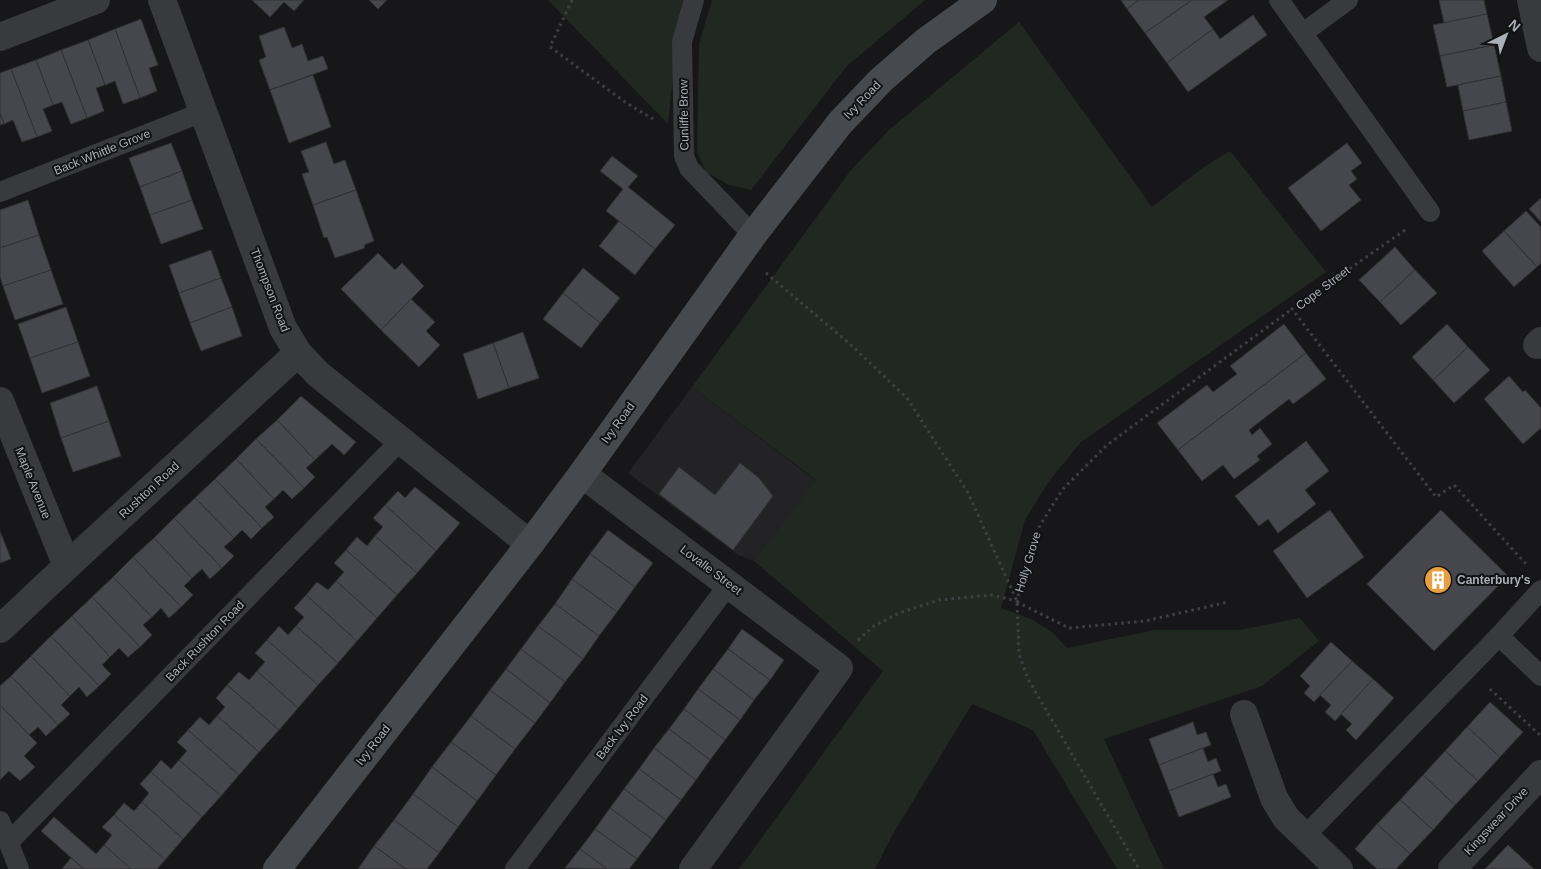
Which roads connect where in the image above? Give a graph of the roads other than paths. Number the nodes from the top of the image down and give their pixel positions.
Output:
1 (96, 0) edge
2 (162, 0) edge
3 (694, 0) edge
4 (982, 0) edge
5 (1279, 0) edge
6 (1348, 0) edge
7 (1530, 0) edge
8 (1303, 33) junction
9 (0, 37) edge
10 (1541, 48) edge
11 (203, 112) junction
12 (0, 192) edge
13 (1430, 212) road end
14 (747, 244) junction
15 (298, 353) junction
16 (0, 401) edge
17 (401, 440) junction
18 (582, 474) junction
19 (530, 544) junction
20 (67, 566) junction
21 (729, 584) junction
22 (1541, 590) edge
23 (0, 629) edge
24 (1498, 636) junction
25 (1541, 676) edge
26 (1244, 714) dead end
27 (1541, 774) edge
28 (0, 820) edge
29 (1305, 836) junction
30 (9, 842) junction
31 (19, 869) edge
32 (277, 869) edge
33 (515, 869) edge
34 (693, 869) edge
35 (1339, 869) edge
36 (1452, 869) edge

1 - 9 street
2 - 11 street, Thompson Road
3 - 14 lane, Cunliffe Brow
4 - 14 street, Ivy Road
5 - 8 lane
6 - 8 lane
7 - 10 street
8 - 13 lane
11 - 12 lane, Back Whittle Grove
11 - 15 street, Thompson Road
14 - 18 street, Ivy Road
15 - 17 street, Thompson Road
15 - 20 street, Rushton Road
16 - 20 street, Maple Avenue
17 - 19 street, Thompson Road
17 - 30 lane, Back Rushton Road
18 - 19 street, Ivy Road
18 - 21 street, Lovalle Street
19 - 32 street, Ivy Road
20 - 23 street, Rushton Road
21 - 33 lane, Back Ivy Road
21 - 34 street, Lovalle Street
22 - 24 lane
24 - 25 lane
24 - 29 lane
26 - 29 street
27 - 36 street, Kingswear Drive
28 - 30 lane
29 - 35 street
30 - 31 lane

